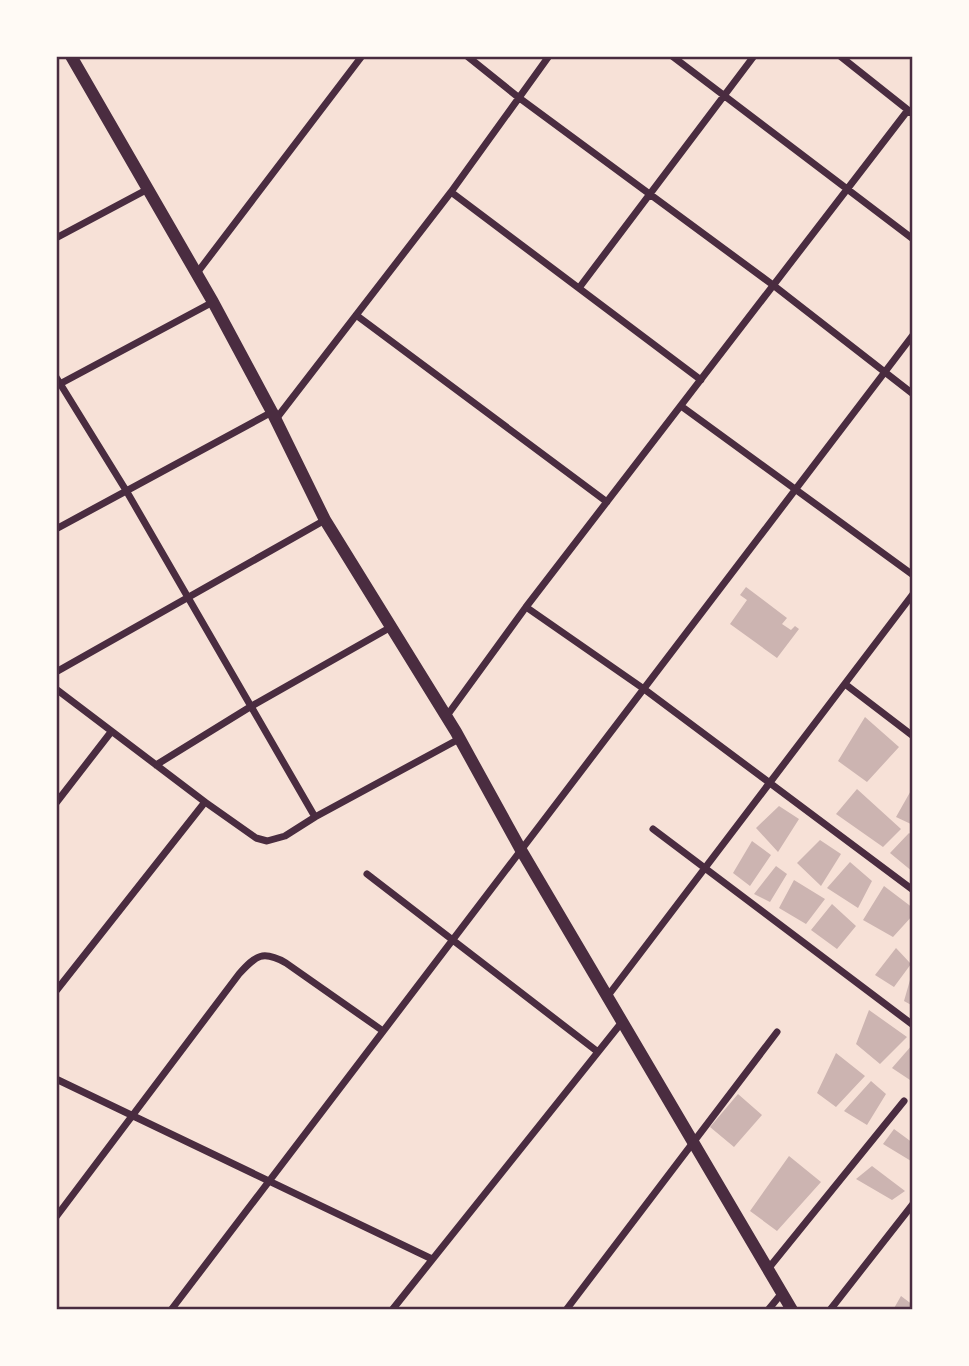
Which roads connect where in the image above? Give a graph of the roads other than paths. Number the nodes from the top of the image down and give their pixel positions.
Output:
1 (71, 56) edge
2 (362, 56) edge
3 (467, 56) edge
4 (549, 56) edge
5 (672, 56) edge
6 (754, 56) edge
7 (840, 56) edge
8 (724, 96) junction
9 (518, 97) junction
10 (911, 112) edge
11 (149, 188) junction
12 (847, 189) junction
13 (451, 192) junction
14 (650, 194) junction
15 (56, 238) edge
16 (913, 239) edge
17 (197, 274) junction
18 (773, 285) junction
19 (579, 288) junction
20 (213, 302) junction
21 (356, 315) junction
22 (913, 335) edge
23 (885, 372) junction
24 (701, 380) junction
25 (57, 382) edge
26 (913, 394) edge
27 (681, 406) junction
28 (274, 416) junction
29 (796, 489) junction
30 (127, 492) junction
31 (607, 502) junction
32 (325, 520) junction
33 (56, 529) edge
34 (913, 575) edge
35 (913, 594) edge
36 (188, 597) junction
37 (526, 607) junction
38 (391, 627) junction
39 (56, 672) edge
40 (845, 684) junction
41 (56, 689) edge
42 (644, 689) junction
43 (250, 707) junction
44 (446, 717) junction
45 (111, 732) junction
46 (913, 736) edge
47 (459, 738) junction
48 (156, 765) junction
49 (770, 783) junction
50 (56, 803) edge
51 (205, 803) junction
52 (315, 817) junction
53 (653, 829) dead end
54 (521, 850) junction
55 (705, 868) junction
56 (367, 874) dead end
57 (913, 890) edge
58 (452, 940) junction
59 (56, 991) edge
60 (607, 997) junction
61 (622, 1022) junction
62 (913, 1025) edge
63 (383, 1031) junction
64 (776, 1032) dead end
65 (597, 1052) junction
66 (56, 1079) edge
67 (904, 1101) dead end
68 (134, 1116) junction
69 (694, 1142) junction
70 (271, 1182) junction
71 (913, 1204) edge
72 (56, 1217) edge
73 (432, 1259) junction
74 (768, 1269) junction
75 (782, 1293) junction
76 (171, 1310) edge
77 (392, 1310) edge
78 (566, 1310) edge
79 (768, 1310) edge
80 (792, 1310) edge
81 (830, 1310) edge

1 - 11 street
2 - 17 street
3 - 9 street
4 - 9 street
5 - 8 street
6 - 8 street
7 - 10 street
8 - 12 street
8 - 14 street
9 - 13 street
9 - 14 street
10 - 12 street
11 - 15 street
11 - 17 street
12 - 16 street
12 - 18 street
13 - 19 street
13 - 21 street
14 - 18 street
14 - 19 street
17 - 20 street
18 - 23 street
18 - 24 street
19 - 24 street
20 - 25 street
20 - 28 street
21 - 28 street
21 - 31 street
22 - 23 street
23 - 26 street
23 - 29 street
24 - 27 street
25 - 30 street
27 - 29 street
27 - 31 street
28 - 30 street
28 - 32 street
29 - 34 street
29 - 42 street
30 - 33 street
30 - 36 street
31 - 37 street
32 - 36 street
32 - 38 street
35 - 40 street
36 - 39 street
36 - 43 street
37 - 42 street
37 - 44 street
38 - 43 street
38 - 44 street
40 - 46 street
40 - 49 street
41 - 45 street
42 - 49 street
42 - 54 street
43 - 48 street
43 - 52 street
44 - 47 street
45 - 48 street
45 - 50 street
47 - 52 street
47 - 54 street
48 - 51 street
49 - 55 street
49 - 57 street
51 - 52 street
51 - 59 street
53 - 55 street
54 - 58 street
54 - 60 street
55 - 60 street
55 - 62 street
56 - 58 street
58 - 63 street
58 - 65 street
60 - 61 street
61 - 65 street
61 - 69 street
63 - 68 street
63 - 70 street
64 - 69 street
65 - 73 street
66 - 68 street
67 - 74 street
68 - 70 street
68 - 72 street
69 - 74 street
69 - 78 street
70 - 73 street
70 - 76 street
71 - 81 street
73 - 77 street
74 - 75 street
75 - 79 street
75 - 80 street

